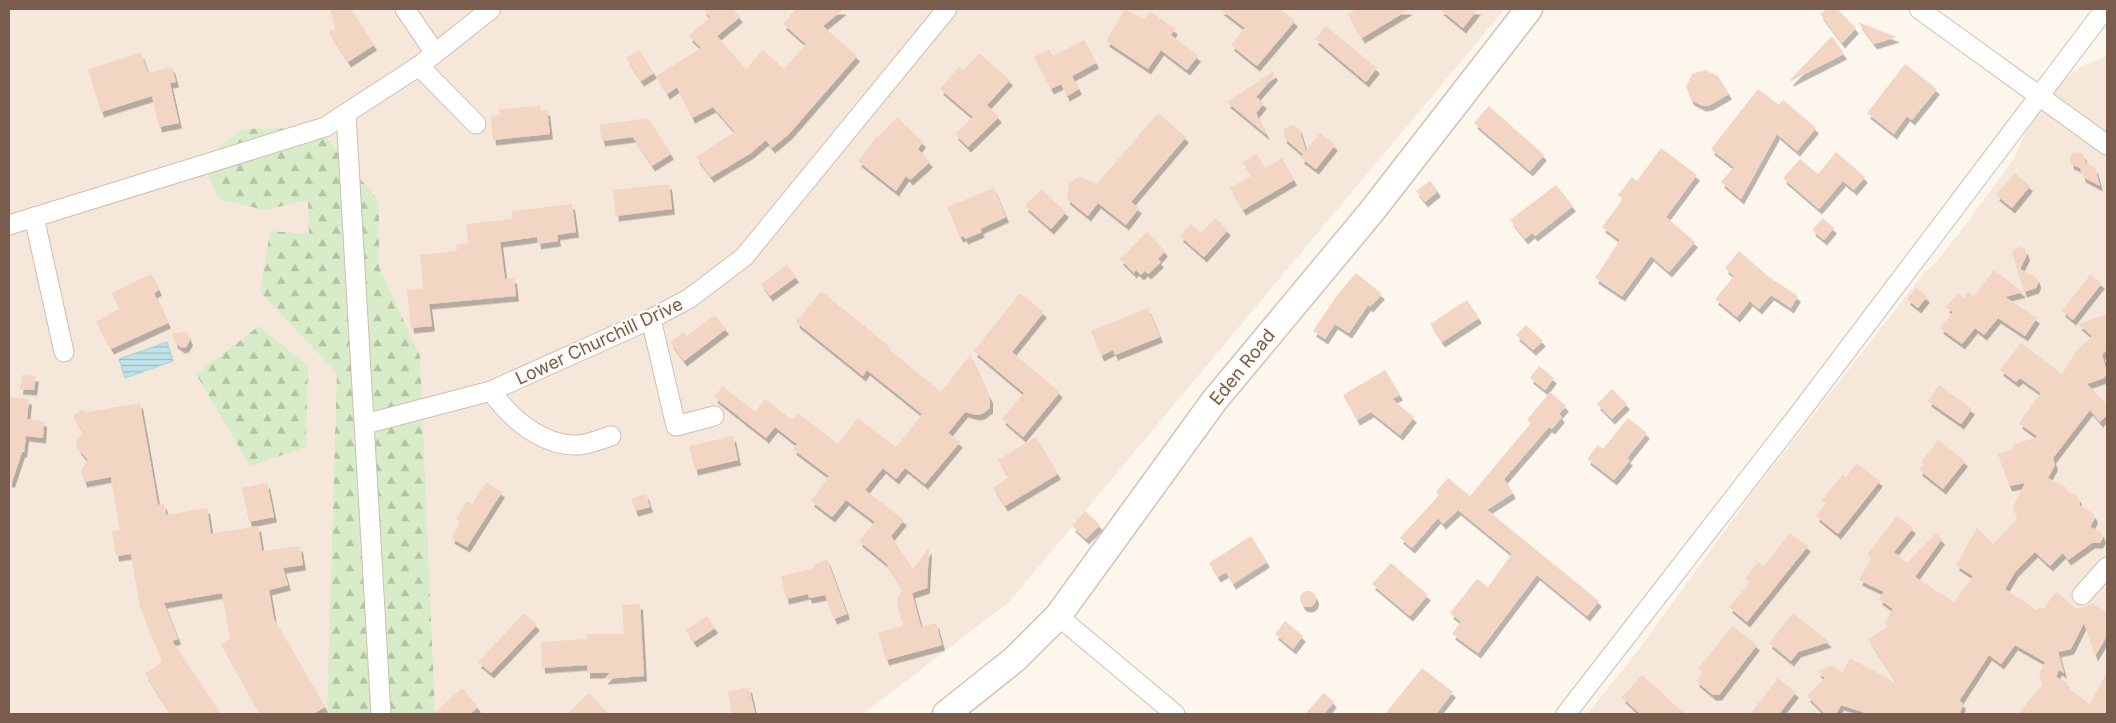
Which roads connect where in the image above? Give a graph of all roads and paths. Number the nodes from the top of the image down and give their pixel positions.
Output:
1 (405, 9) edge
2 (491, 9) edge
3 (947, 9) edge
4 (1529, 9) edge
5 (1919, 9) edge
6 (2105, 9) edge
7 (435, 53) junction
8 (419, 66) junction
9 (2039, 94) junction
10 (346, 114) junction
11 (476, 124) dead end
12 (2107, 145) edge
13 (34, 217) junction
14 (9, 225) edge
15 (651, 319) junction
16 (64, 352) dead end
17 (490, 391) junction
18 (714, 416) dead end
19 (365, 424) junction
20 (611, 436) dead end
21 (2107, 567) edge
22 (2082, 595) dead end
23 (1058, 616) junction
24 (381, 714) edge
25 (946, 714) edge
26 (1175, 714) edge
27 (1566, 714) edge

1 - 7 street
2 - 7 street
3 - 15 street, Lower Churchill Drive
4 - 23 street, Eden Road
5 - 9 street
6 - 9 street
7 - 8 street
8 - 10 street
8 - 11 street
9 - 12 street
9 - 27 street
10 - 13 street
10 - 19 street
13 - 14 street
13 - 16 street
15 - 17 street, Lower Churchill Drive
15 - 18 street
17 - 19 street, Lower Churchill Drive
17 - 20 street
19 - 24 street
21 - 22 street
23 - 25 street, Eden Road
23 - 26 street

